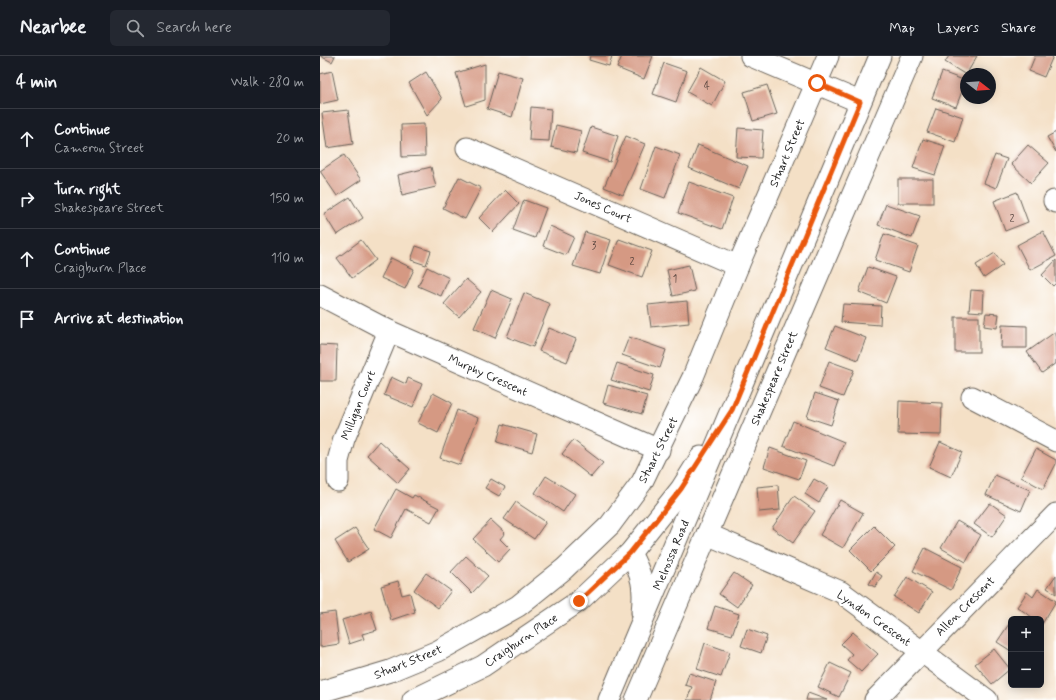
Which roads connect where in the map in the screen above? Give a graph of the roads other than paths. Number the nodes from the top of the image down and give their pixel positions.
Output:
1 (751, 56) edge
2 (828, 56) edge
3 (880, 56) edge
4 (912, 56) edge
5 (817, 83) junction
6 (860, 102) junction
7 (467, 148) dead end
8 (738, 266) junction
9 (320, 295) edge
10 (389, 331) junction
11 (972, 397) dead end
12 (732, 410) junction
13 (1056, 441) edge
14 (659, 450) junction
15 (338, 481) dead end
16 (1056, 514) edge
17 (707, 534) junction
18 (630, 553) junction
19 (639, 630) junction
20 (921, 651) junction
21 (320, 692) edge
22 (413, 700) edge
23 (609, 700) edge
24 (636, 700) edge
25 (875, 700) edge
26 (987, 700) edge

1 - 5 street
2 - 5 street, Stuart Street
3 - 6 street
4 - 17 street, Shakespeare Street
5 - 6 street
5 - 8 street, Stuart Street
6 - 12 street
7 - 8 street, Jones Court
8 - 14 street, Stuart Street
9 - 10 street, Murphy Crescent
10 - 14 street, Murphy Crescent
10 - 15 street, Milligan Court
11 - 13 street
12 - 18 street, Craigburn Place
12 - 19 street, Melrossa Road
14 - 21 street, Stuart Street
16 - 20 street, Allen Crescent
17 - 20 street, Lyndon Crescent
17 - 24 street, Shakespeare Street
18 - 19 street
18 - 22 street, Craigburn Place
19 - 23 street, Melrossa Road
20 - 25 street, Allen Crescent
20 - 26 street, Lyndon Crescent

